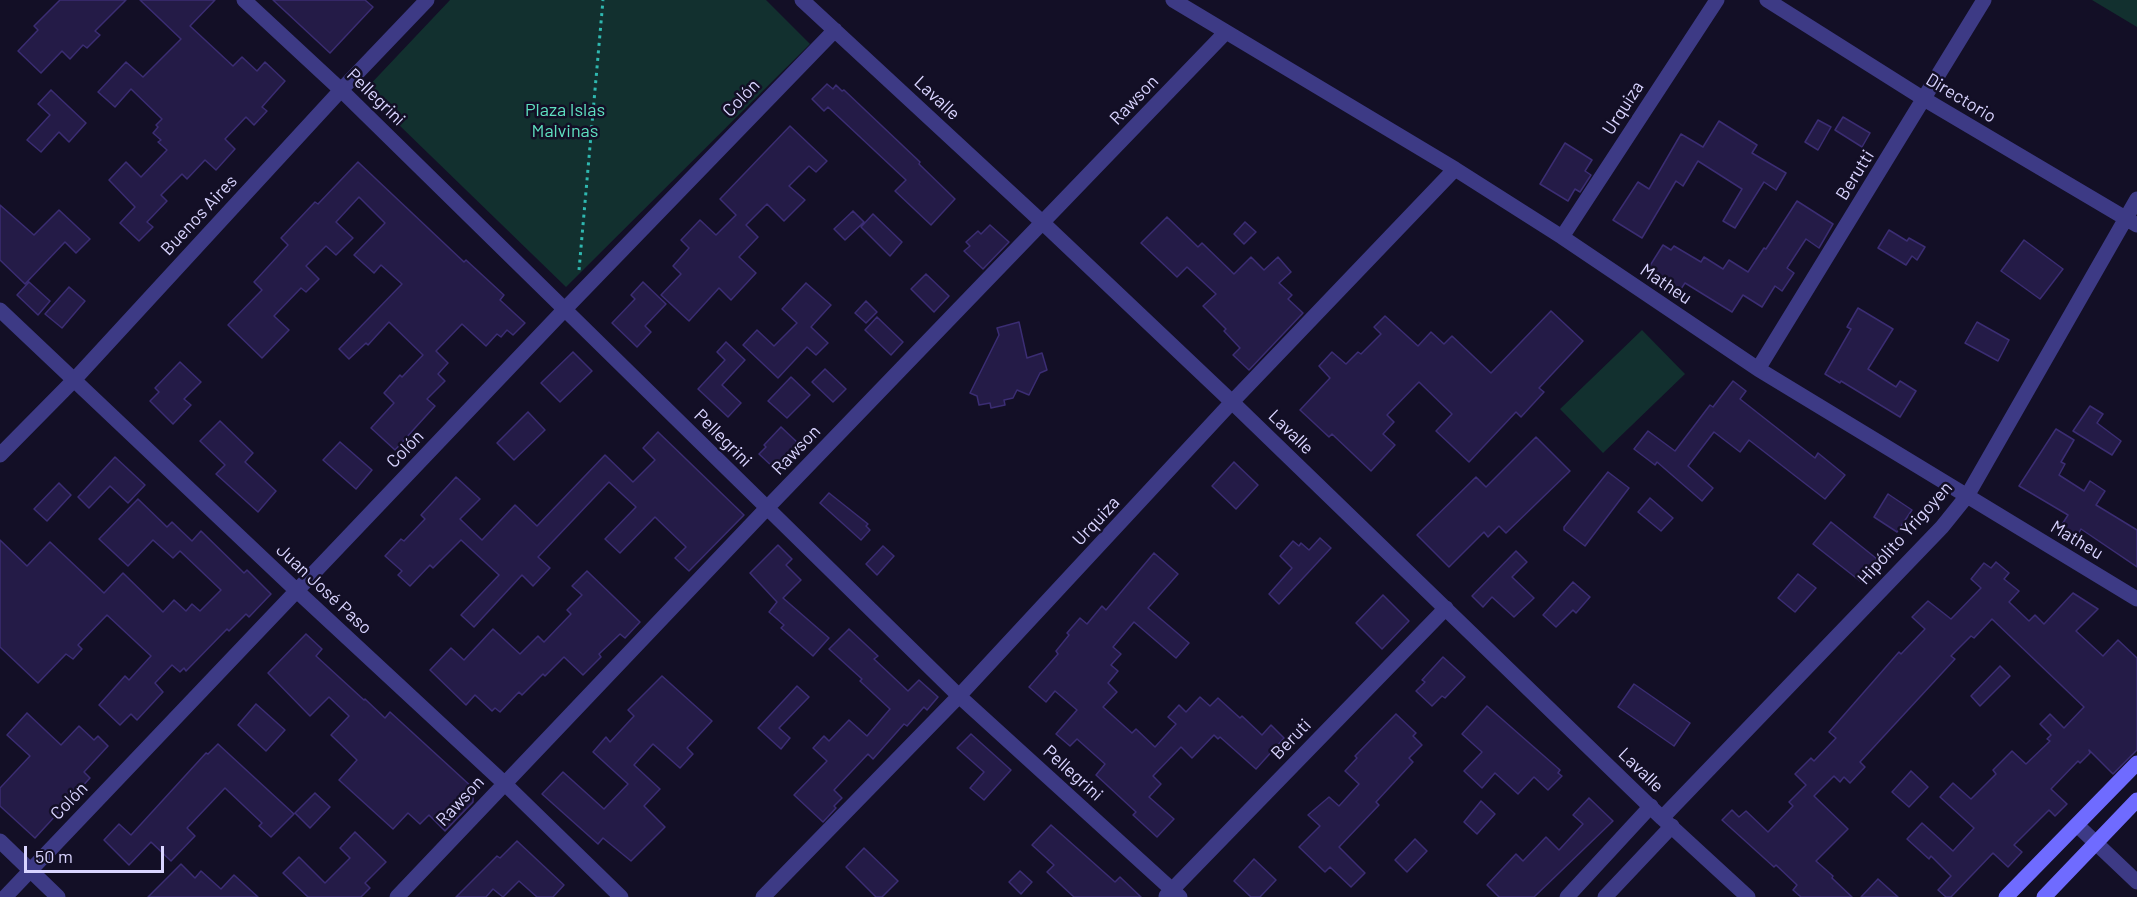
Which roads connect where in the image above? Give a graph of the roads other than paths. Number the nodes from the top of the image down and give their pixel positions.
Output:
1 (244, 0) edge
2 (427, 0) edge
3 (802, 0) edge
4 (1717, 0) edge
5 (1767, 0) edge
6 (1984, 0) edge
7 (1182, 2) edge
8 (835, 30) junction
9 (1226, 32) junction
10 (341, 90) junction
11 (1924, 99) junction
12 (1455, 168) junction
13 (2137, 200) edge
14 (2131, 221) edge
15 (1043, 223) junction
16 (1562, 237) junction
17 (0, 309) edge
18 (565, 309) junction
19 (1758, 369) junction
20 (74, 380) junction
21 (1232, 402) junction
22 (0, 455) edge
23 (1967, 496) junction
24 (766, 509) junction
25 (297, 591) junction
26 (2137, 599) edge
27 (1446, 608) junction
28 (959, 696) junction
29 (2137, 763) edge
30 (504, 783) junction
31 (2137, 800) edge
32 (1651, 806) junction
33 (1667, 822) junction
34 (2077, 825) junction
35 (0, 841) edge
36 (2096, 842) junction
37 (30, 870) junction
38 (2137, 882) edge
39 (1173, 895) edge
40 (5, 897) edge
41 (58, 897) edge
42 (397, 897) edge
43 (621, 897) edge
44 (763, 897) edge
45 (1568, 897) edge
46 (1605, 897) edge
47 (1748, 897) edge
48 (2006, 897) edge
49 (2044, 897) edge

1 - 10 street, Pellegrini
2 - 10 street, Buenos Aires
3 - 8 street, Lavalle
4 - 16 street, Urquiza
5 - 11 street, Directorio
6 - 11 street, Berutti
7 - 9 street, Matheu
8 - 15 street, Lavalle
8 - 18 street, Colón
9 - 12 street, Matheu
9 - 15 street, Rawson
10 - 18 street, Pellegrini
10 - 20 street, Buenos Aires
11 - 14 street, Directorio
11 - 19 street, Berutti
12 - 16 street, Matheu
12 - 21 street, Urquiza
13 - 14 street, Hipólito Yrigoyen
14 - 23 street, Hipólito Yrigoyen
15 - 21 street, Lavalle
15 - 24 street, Rawson
16 - 19 street, Matheu
17 - 20 street, Juan José Paso
18 - 24 street, Pellegrini
18 - 25 street, Colón
19 - 23 street, Matheu
20 - 22 street, Buenos Aires
20 - 25 street, Juan José Paso
21 - 27 street, Lavalle
21 - 28 street, Urquiza
23 - 26 street, Matheu
23 - 33 street, Hipólito Yrigoyen
24 - 28 street, Pellegrini
24 - 30 street, Rawson
25 - 30 street, Juan José Paso
25 - 37 street, Colón
27 - 32 street, Lavalle
27 - 39 street, Beruti
28 - 39 street, Pellegrini
28 - 44 street, Urquiza
29 - 34 main road
30 - 42 street, Rawson
30 - 43 street, Juan José Paso
31 - 36 main road
32 - 33 street, Lavalle
32 - 45 street
33 - 46 street, Hipólito Yrigoyen
33 - 47 street, Lavalle
34 - 36 street
34 - 48 main road
35 - 37 street
36 - 38 street
36 - 49 main road
37 - 40 street, Colón
37 - 41 street

